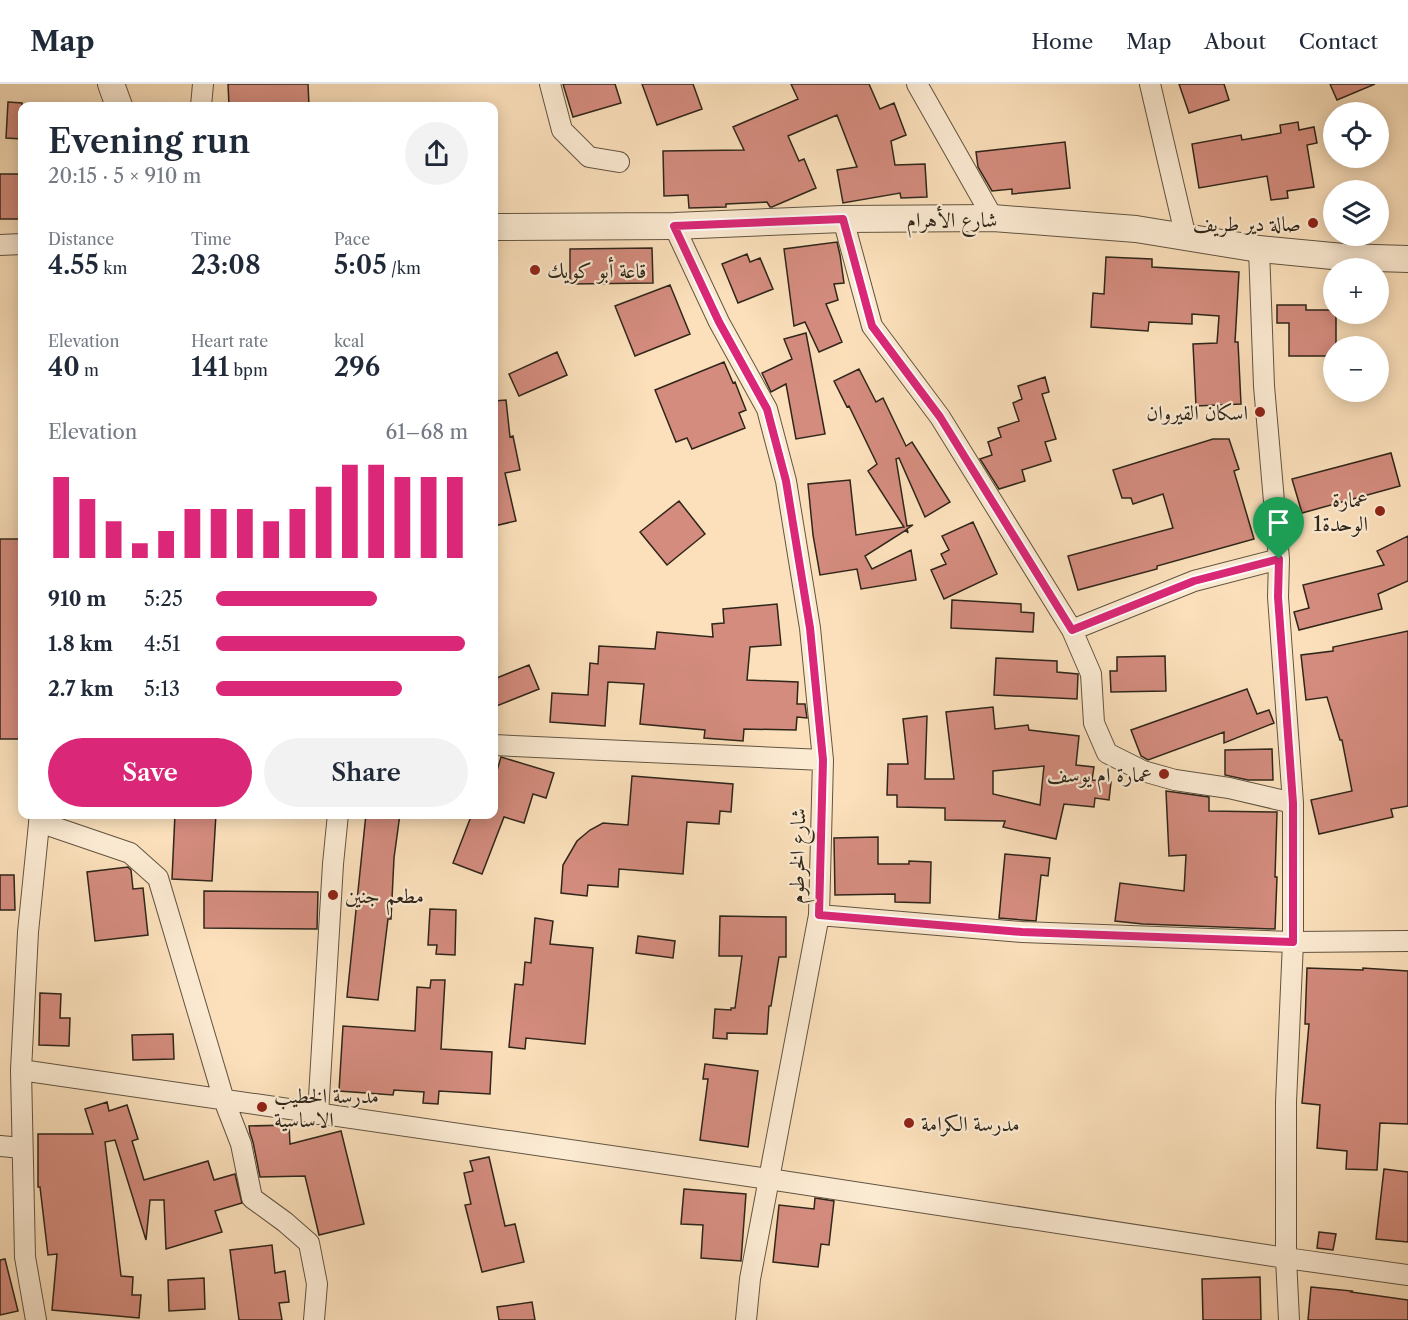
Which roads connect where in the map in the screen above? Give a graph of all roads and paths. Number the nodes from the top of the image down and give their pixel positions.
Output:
1 (203, 84) edge
2 (550, 84) edge
3 (917, 84) edge
4 (1150, 84) edge
5 (201, 102) edge
6 (619, 162) dead end
7 (993, 218) junction
8 (843, 219) junction
9 (674, 226) junction
10 (498, 227) edge
11 (1186, 238) junction
12 (18, 244) edge
13 (0, 245) edge
14 (1259, 249) junction
15 (1408, 259) edge
16 (1279, 559) junction
17 (1072, 630) junction
18 (498, 745) edge
19 (823, 760) junction
20 (1293, 803) junction
21 (40, 819) edge
22 (43, 819) edge
23 (338, 819) edge
24 (819, 915) junction
25 (1408, 941) edge
26 (1293, 942) junction
27 (21, 1070) junction
28 (224, 1100) junction
29 (318, 1114) junction
30 (0, 1146) edge
31 (22, 1148) junction
32 (769, 1179) junction
33 (1286, 1258) junction
34 (1408, 1275) edge
35 (36, 1320) edge
36 (314, 1320) edge
37 (747, 1320) edge
38 (1289, 1320) edge

1 - 5 street
2 - 6 street
3 - 7 street
4 - 11 street
7 - 8 street, شارع الأهرام
7 - 11 street, شارع الأهرام
8 - 9 street, شارع الأهرام
8 - 17 street
9 - 10 street, شارع الأهرام
9 - 19 street, شارع الخرطوم
11 - 14 street, شارع الأهرام
12 - 13 street
14 - 15 street, شارع الأهرام
14 - 16 street
16 - 17 street
16 - 20 street
17 - 20 street
18 - 19 street
19 - 24 street, شارع الخرطوم
20 - 26 street
21 - 27 street
22 - 28 street
23 - 29 street
24 - 26 street, شارع الخرطوم
24 - 32 street
25 - 26 street, شارع الخرطوم
26 - 33 street
27 - 28 street
27 - 31 street
28 - 29 street
28 - 36 street
29 - 32 street
30 - 31 street
31 - 35 street
32 - 33 street
32 - 37 street
33 - 34 street
33 - 38 street

